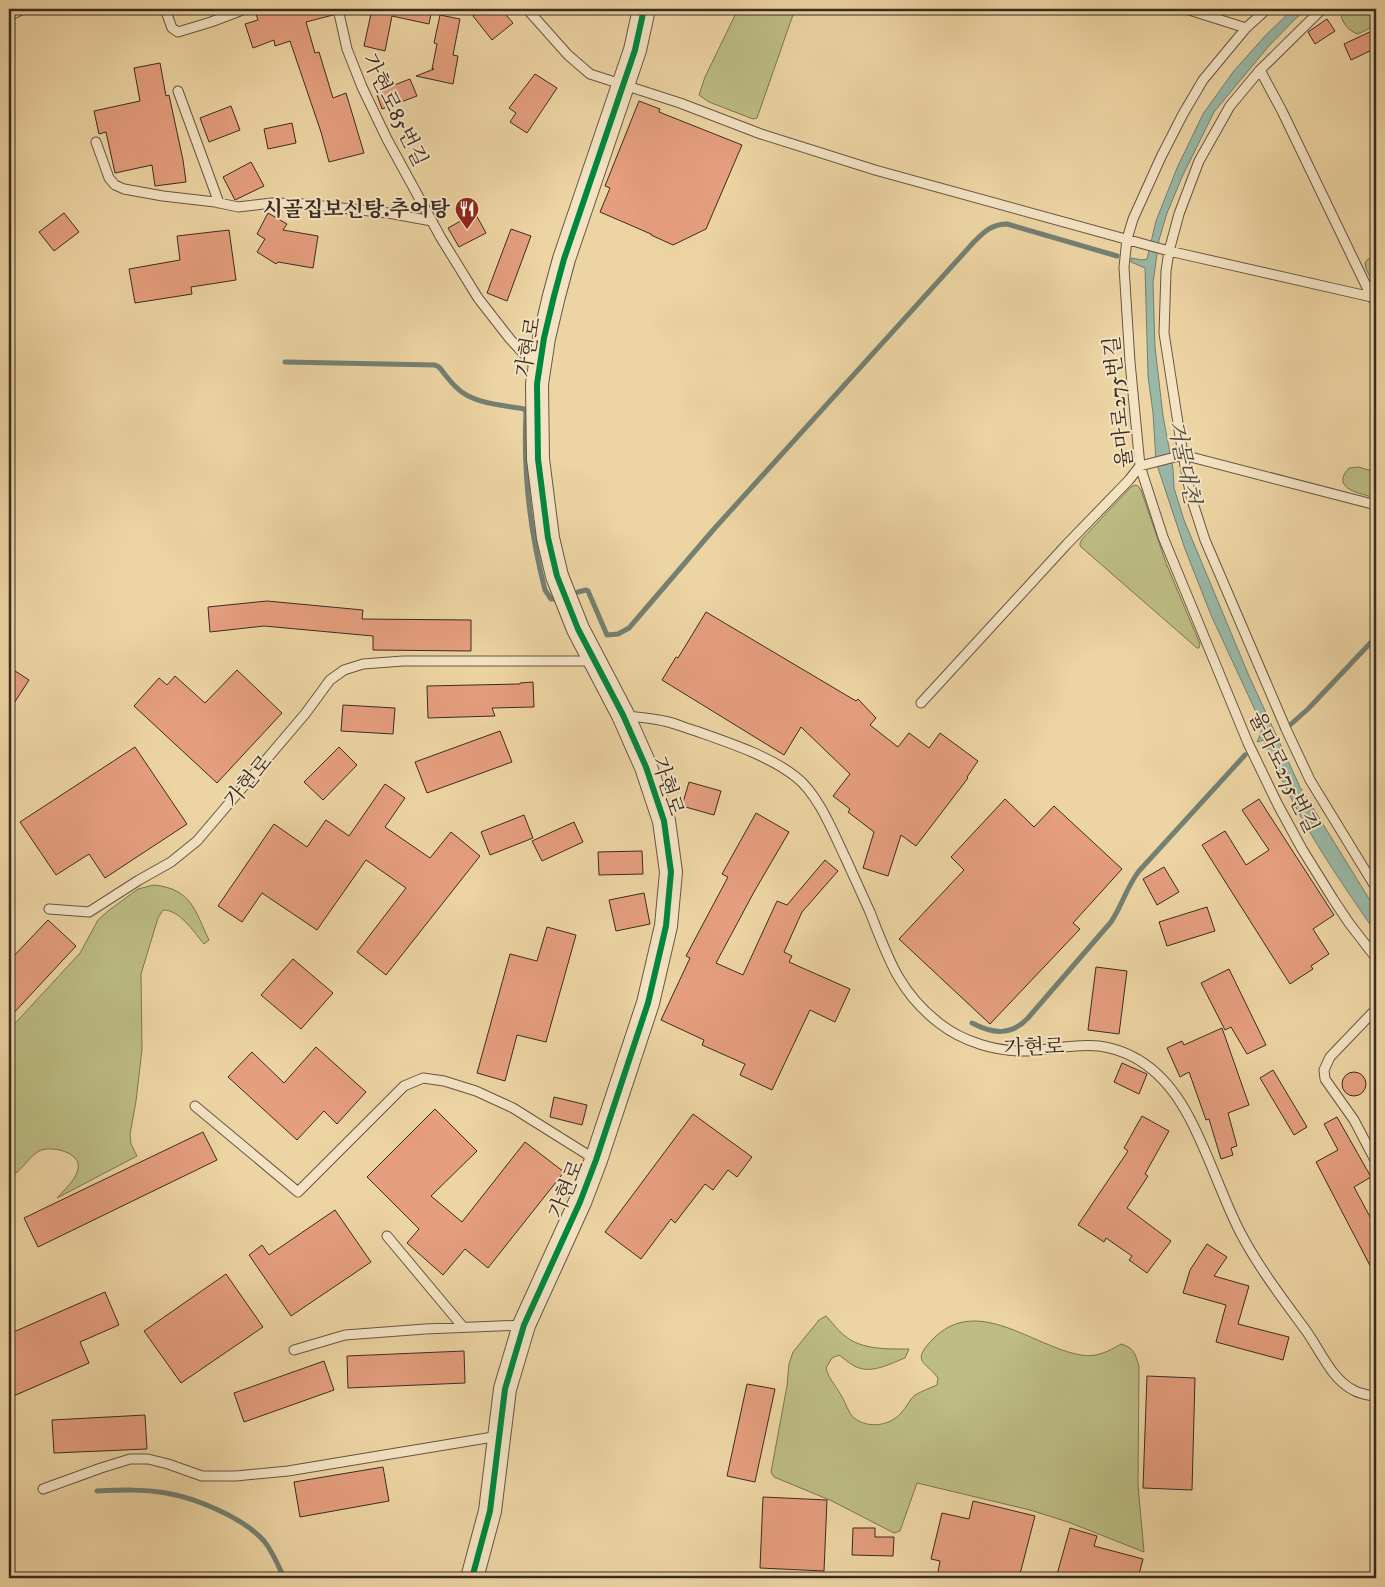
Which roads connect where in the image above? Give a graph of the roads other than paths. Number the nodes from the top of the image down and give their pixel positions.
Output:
1 (23, 9) edge
2 (165, 9) edge
3 (246, 9) edge
4 (338, 9) edge
5 (527, 9) edge
6 (644, 9) edge
7 (1186, 9) edge
8 (1266, 9) edge
9 (1322, 9) edge
10 (9, 16) edge
11 (1246, 28) junction
12 (1260, 70) junction
13 (623, 85) junction
14 (178, 91) dead end
15 (96, 142) dead end
16 (219, 203) junction
17 (432, 221) junction
18 (1127, 239) junction
19 (1169, 251) junction
20 (1374, 298) edge
21 (539, 370) junction
22 (1182, 454) junction
23 (1140, 466) junction
24 (1376, 505) edge
25 (595, 661) junction
26 (920, 703) dead end
27 (623, 715) junction
28 (1376, 888) edge
29 (49, 909) dead end
30 (1376, 958) edge
31 (1376, 1009) edge
32 (194, 1106) dead end
33 (596, 1160) junction
34 (1376, 1162) edge
35 (387, 1236) dead end
36 (524, 1325) junction
37 (463, 1327) junction
38 (294, 1350) dead end
39 (1376, 1397) edge
40 (499, 1436) junction
41 (44, 1489) dead end
42 (472, 1578) edge

1 - 10 lane
2 - 3 lane
4 - 17 lane, 가현로85번길
5 - 13 lane
6 - 13 street, 가현로
7 - 11 lane
8 - 11 lane, 율마로275번길
9 - 12 lane
11 - 18 lane, 율마로275번길
12 - 19 lane
12 - 20 lane
13 - 18 lane
13 - 21 street, 가현로
14 - 16 lane
15 - 16 lane
16 - 17 lane
17 - 21 lane, 가현로85번길
18 - 19 lane
18 - 23 lane, 율마로275번길
19 - 20 lane
19 - 22 lane
21 - 25 street, 가현로
22 - 23 lane
22 - 24 lane
22 - 28 lane
23 - 26 lane
23 - 30 lane, 율마로275번길
25 - 27 street, 가현로
25 - 29 lane, 가현로
27 - 33 street, 가현로
27 - 39 lane, 가현로
31 - 34 lane
32 - 33 lane
33 - 36 street, 가현로
35 - 37 lane
36 - 37 lane
36 - 40 street, 가현로
37 - 38 lane
40 - 41 lane
40 - 42 street, 가현로

